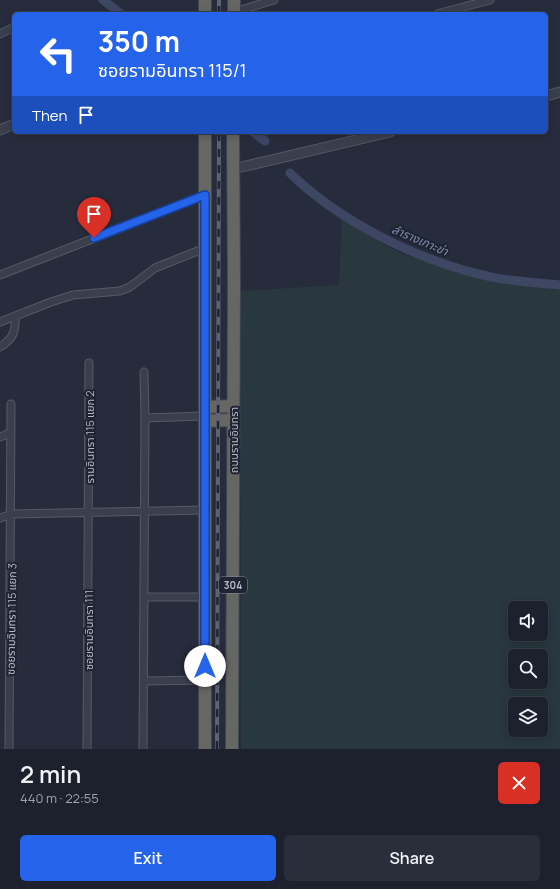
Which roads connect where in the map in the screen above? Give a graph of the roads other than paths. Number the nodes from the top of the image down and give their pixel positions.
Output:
1 (205, 0) edge
2 (274, 0) edge
3 (490, 0) edge
4 (234, 9) edge
5 (205, 12) edge
6 (445, 12) edge
7 (12, 28) edge
8 (0, 34) edge
9 (560, 92) edge
10 (548, 95) edge
11 (12, 125) edge
12 (0, 130) edge
13 (205, 134) edge
14 (233, 134) edge
15 (382, 134) edge
16 (233, 169) junction
17 (205, 195) junction
18 (205, 248) junction
19 (0, 275) edge
20 (15, 316) junction
21 (0, 322) edge
22 (0, 347) edge
23 (89, 363) dead end
24 (144, 372) dead end
25 (11, 404) dead end
26 (233, 406) junction
27 (205, 415) junction
28 (145, 418) junction
29 (233, 420) junction
30 (10, 433) junction
31 (0, 437) edge
32 (205, 510) junction
33 (89, 511) junction
34 (144, 511) junction
35 (12, 514) junction
36 (0, 518) edge
37 (145, 597) junction
38 (205, 597) junction
39 (205, 680) junction
40 (144, 681) junction
41 (9, 749) edge
42 (87, 749) edge
43 (143, 749) edge
44 (205, 749) edge
45 (232, 749) edge

1 - 5 highway
2 - 4 street
3 - 6 street
7 - 8 street
9 - 10 street
11 - 12 street
13 - 17 highway, 304
14 - 16 highway, ถนนรามอินทรา / 304
15 - 16 street
16 - 26 highway, ถนนรามอินทรา / 304
17 - 18 highway, 304
17 - 19 street
18 - 20 street
18 - 27 highway, 304
20 - 21 street
20 - 22 street
23 - 33 street, รามอินทรา 115 แยก 2
24 - 28 street
25 - 30 street, ซอยรามอินทรา 115 แยก 3
26 - 27 highway
26 - 29 highway, ถนนรามอินทรา / 304
27 - 28 street
27 - 29 highway
27 - 32 highway, 304
28 - 34 street
29 - 45 highway, ถนนรามอินทรา / 304
30 - 31 street
30 - 35 street, ซอยรามอินทรา 115 แยก 3
32 - 34 street
32 - 38 highway, 304
33 - 34 street
33 - 35 street
33 - 42 street, ซอยรามอินทรา 111
34 - 37 street
35 - 36 street
35 - 41 street, ซอยรามอินทรา 115 แยก 3
37 - 38 street
37 - 40 street
38 - 39 highway, 304
39 - 40 street
39 - 44 highway, 304
40 - 43 street

